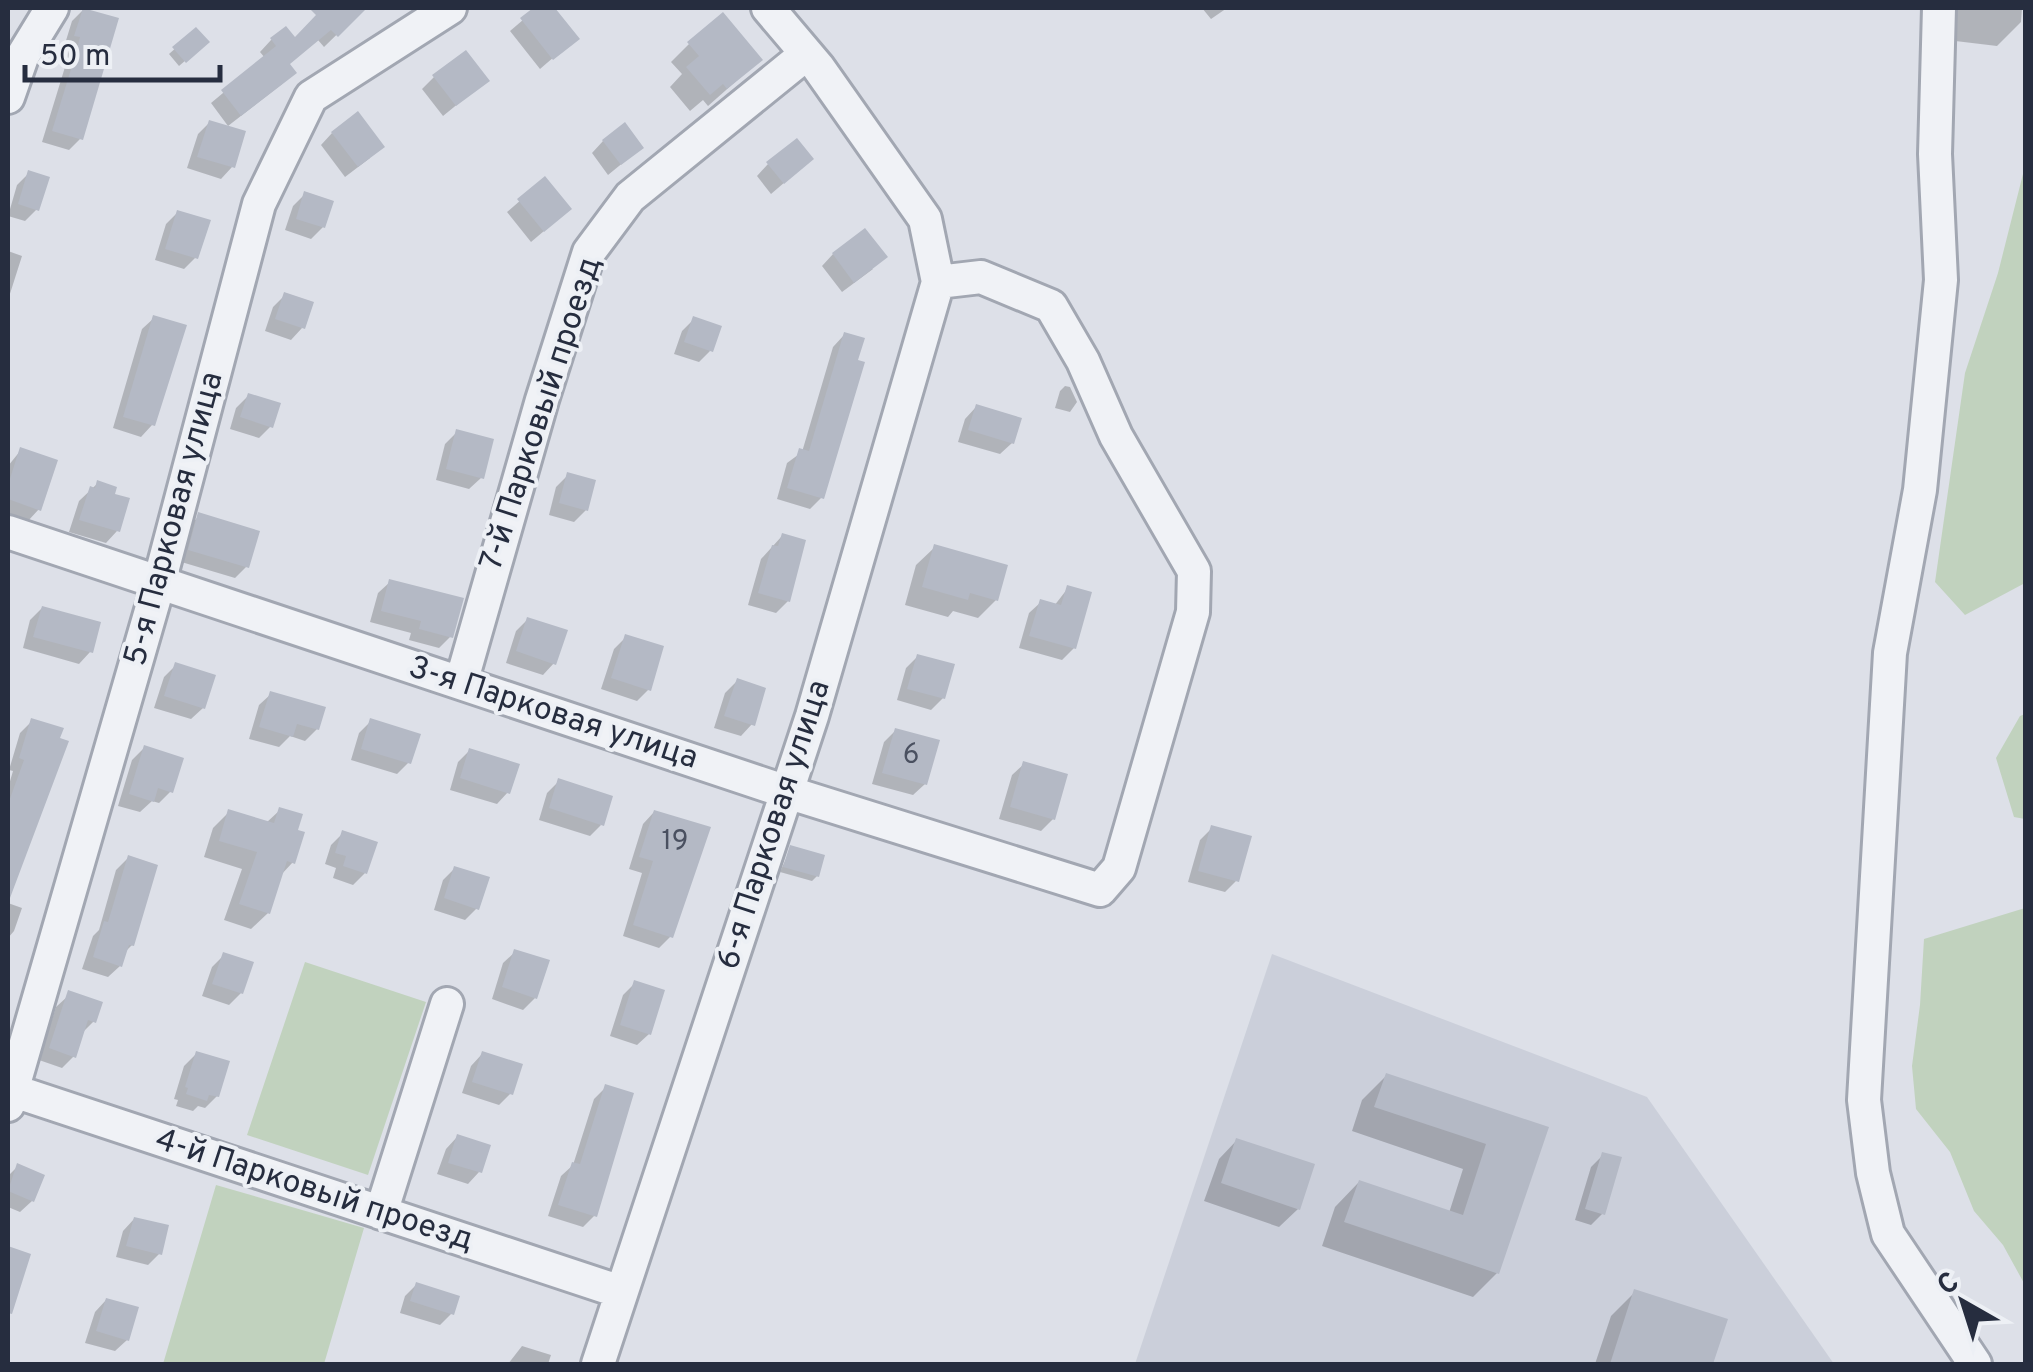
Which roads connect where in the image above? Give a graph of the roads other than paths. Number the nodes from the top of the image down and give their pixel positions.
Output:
1 (52, 8) edge
2 (450, 8) edge
3 (768, 8) edge
4 (1938, 8) edge
5 (806, 55) junction
6 (8, 97) edge
7 (938, 282) junction
8 (8, 532) edge
9 (159, 583) junction
10 (461, 684) junction
11 (786, 792) junction
12 (447, 1004) dead end
13 (9, 1095) edge
14 (380, 1212) junction
15 (621, 1292) junction
16 (598, 1364) edge
17 (1975, 1364) edge

1 - 6 street
2 - 9 street, 5-я Парковая улица
3 - 5 street
4 - 17 street
5 - 7 street
5 - 10 street, 7-й Парковый проезд
7 - 11 street, 6-я Парковая улица
7 - 11 street, 3-я Парковая улица
8 - 9 street, 3-я Парковая улица
9 - 10 street, 3-я Парковая улица
9 - 13 street, 5-я Парковая улица
10 - 11 street, 3-я Парковая улица
11 - 15 street, 6-я Парковая улица
12 - 14 street
13 - 14 street, 4-й Парковый проезд
14 - 15 street, 4-й Парковый проезд
15 - 16 street, 6-я Парковая улица

